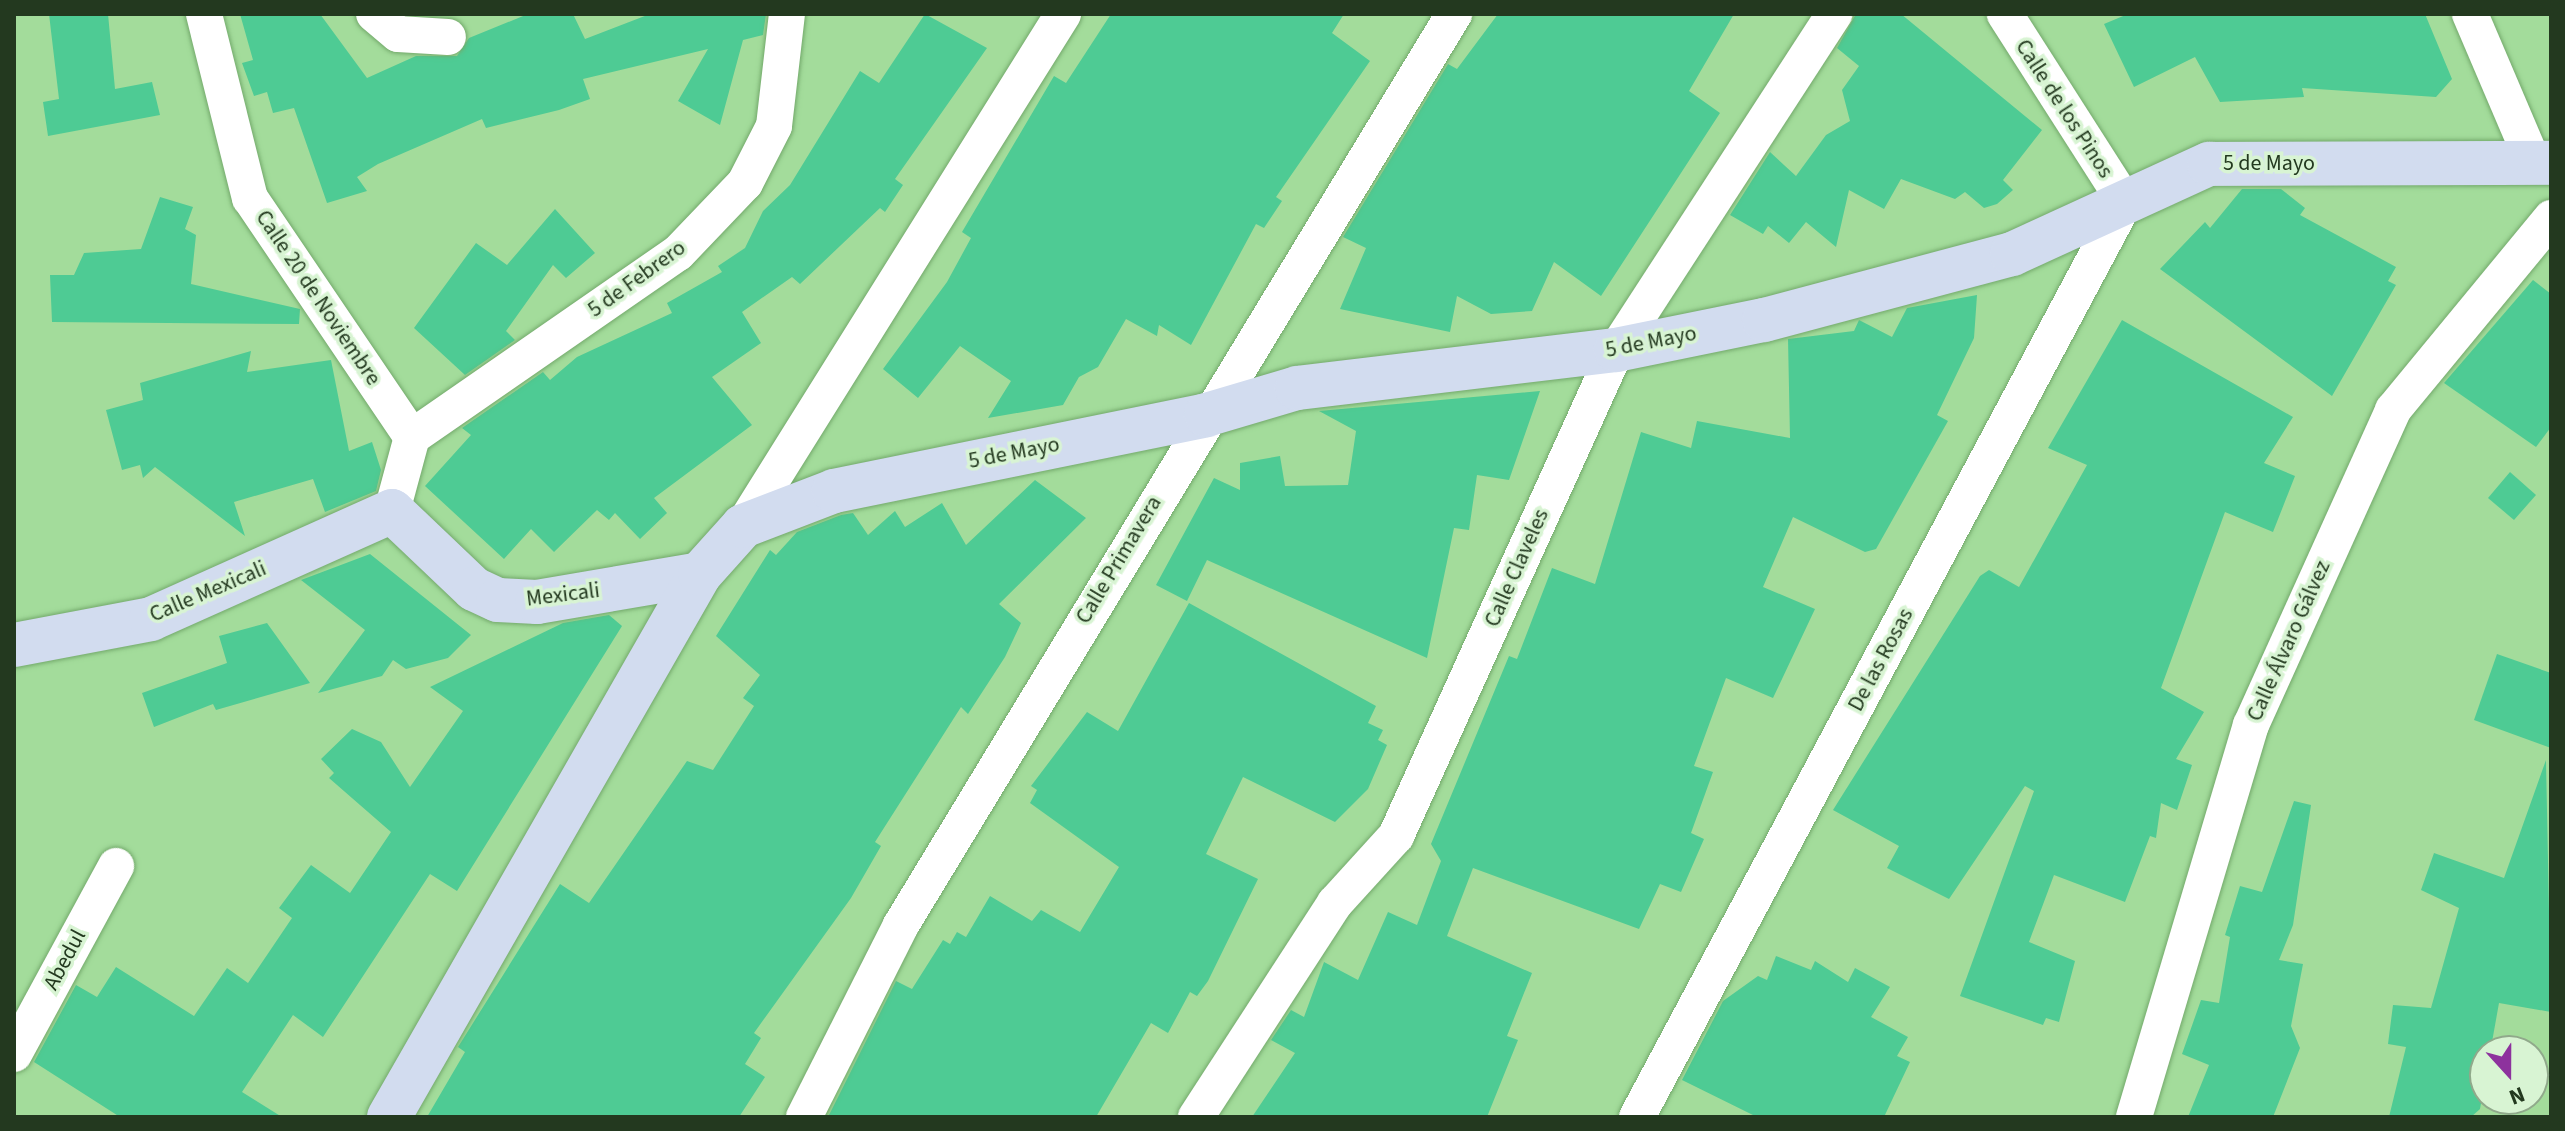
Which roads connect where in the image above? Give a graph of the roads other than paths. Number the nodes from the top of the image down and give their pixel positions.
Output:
1 (204, 14) edge
2 (374, 14) edge
3 (787, 14) edge
4 (1063, 14) edge
5 (1454, 14) edge
6 (1834, 14) edge
7 (2470, 14) edge
8 (2003, 17) edge
9 (448, 37) dead end
10 (2543, 163) edge
11 (2125, 202) junction
12 (2551, 218) edge
13 (1616, 350) junction
14 (1206, 415) junction
15 (412, 437) junction
16 (392, 511) junction
17 (743, 526) junction
18 (700, 574) junction
19 (14, 645) edge
20 (116, 866) dead end
21 (14, 1054) edge
22 (389, 1117) edge
23 (804, 1117) edge
24 (1196, 1117) edge
25 (1637, 1117) edge
26 (2134, 1117) edge

1 - 15 street, Calle 20 de Noviembre
2 - 9 street
3 - 15 street, 5 de Febrero
4 - 17 street
5 - 14 street, Calle Primavera
6 - 13 street, Calle Claveles
7 - 10 street
8 - 11 street, Calle de los Pinos
10 - 11 street, 5 de Mayo
11 - 13 street, 5 de Mayo
11 - 25 street, De las Rosas
12 - 26 street, Calle Álvaro Gálvez
13 - 14 street, 5 de Mayo
13 - 24 street, Calle Claveles
14 - 17 street, 5 de Mayo
14 - 23 street, Calle Primavera
15 - 16 street
16 - 18 street, Mexicali
16 - 19 street, Calle Mexicali
17 - 18 street
18 - 22 street
20 - 21 street, Abedul

